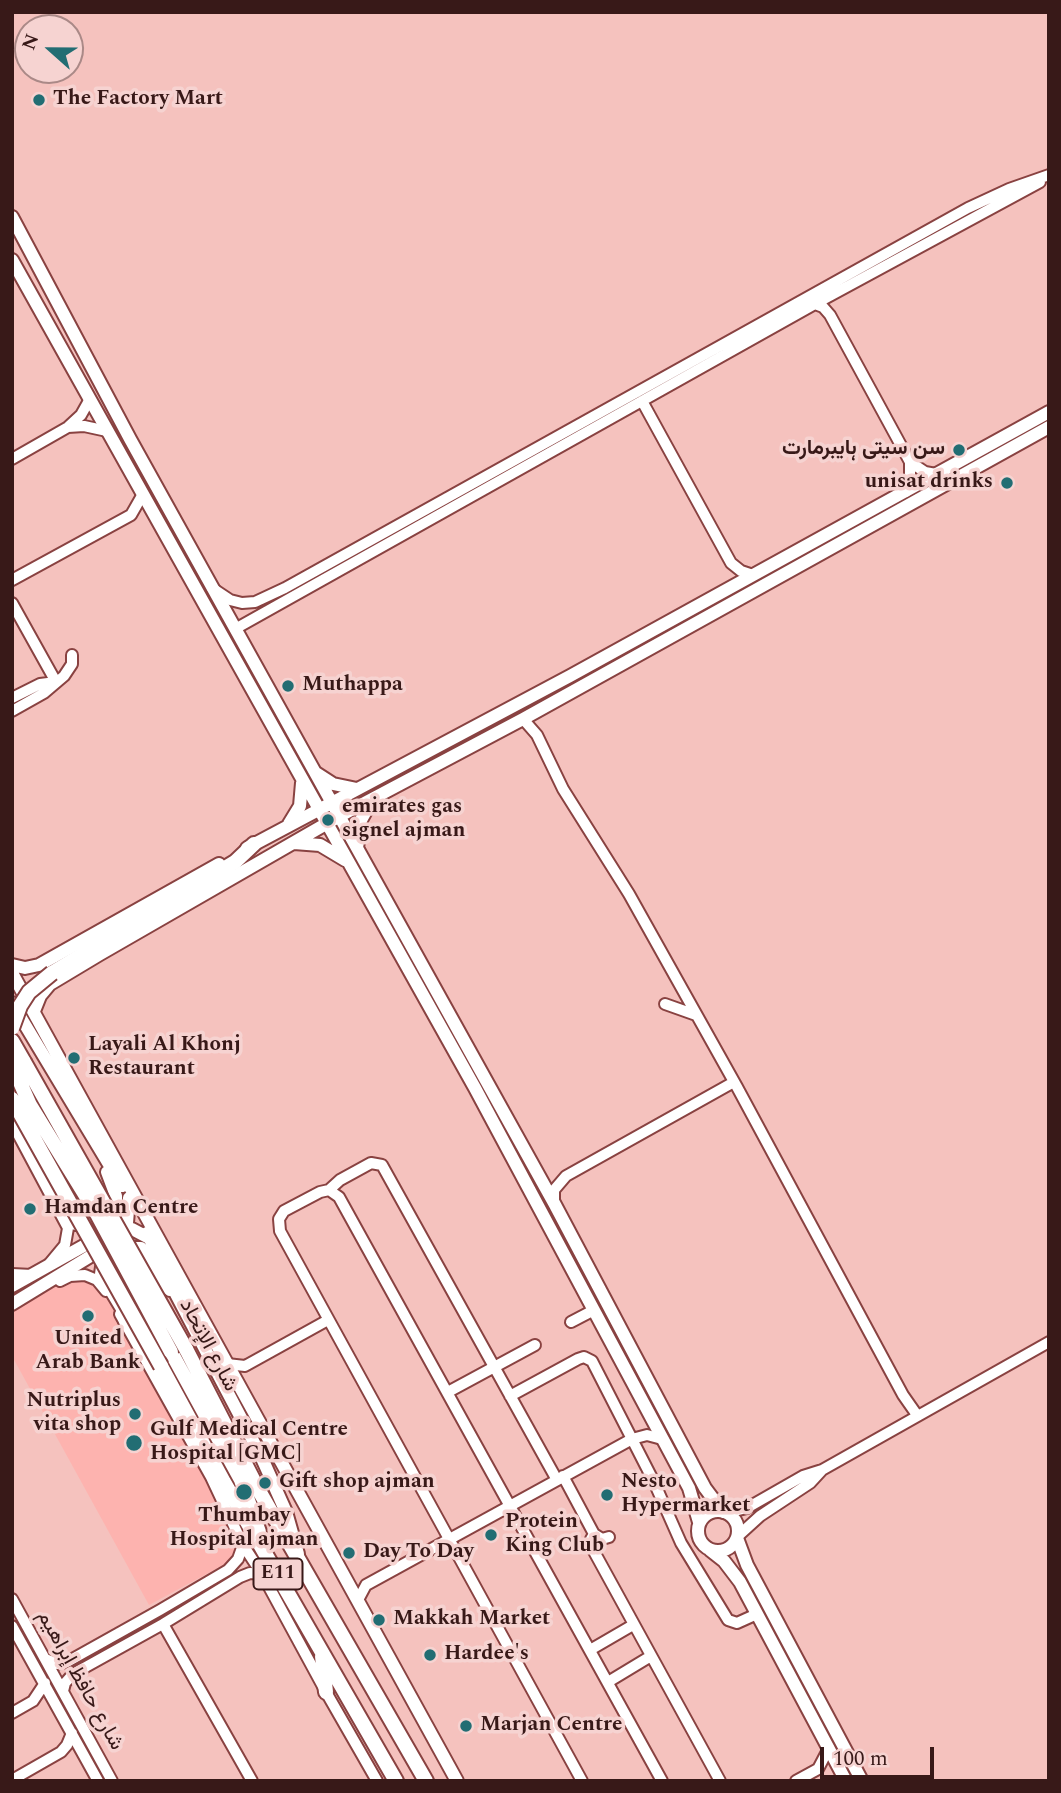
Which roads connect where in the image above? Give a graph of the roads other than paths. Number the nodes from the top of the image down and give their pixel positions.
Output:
1 (1049, 176) edge
2 (12, 217) edge
3 (12, 260) edge
4 (834, 295) junction
5 (815, 304) junction
6 (830, 315) junction
7 (90, 398) junction
8 (642, 401) junction
9 (1049, 412) edge
10 (68, 427) junction
11 (1047, 427) edge
12 (107, 431) junction
13 (12, 459) edge
14 (910, 463) junction
15 (936, 474) junction
16 (906, 492) junction
17 (143, 494) junction
18 (131, 515) junction
19 (155, 517) junction
20 (731, 562) junction
21 (753, 575) junction
22 (12, 580) edge
23 (212, 588) junction
24 (730, 588) junction
25 (287, 593) junction
26 (12, 603) edge
27 (235, 629) junction
28 (72, 655) dead end
29 (570, 676) junction
30 (56, 682) junction
31 (12, 698) edge
32 (539, 710) junction
33 (12, 711) edge
34 (523, 719) junction
35 (537, 735) junction
36 (306, 772) junction
37 (358, 789) junction
38 (372, 799) junction
39 (325, 806) junction
40 (332, 821) junction
41 (287, 826) junction
42 (293, 843) junction
43 (254, 844) junction
44 (357, 852) junction
45 (349, 864) junction
46 (12, 965) edge
47 (35, 967) junction
48 (12, 973) edge
49 (46, 988) junction
50 (12, 1003) edge
51 (665, 1004) dead end
52 (34, 1011) junction
53 (696, 1015) junction
54 (12, 1028) edge
55 (44, 1032) junction
56 (12, 1041) edge
57 (45, 1058) junction
58 (18, 1063) edge
59 (734, 1082) junction
60 (12, 1099) edge
61 (12, 1123) edge
62 (107, 1164) junction
63 (329, 1190) junction
64 (52, 1196) junction
65 (129, 1198) junction
66 (554, 1203) junction
67 (124, 1228) junction
68 (149, 1238) junction
69 (45, 1268) junction
70 (12, 1274) edge
71 (32, 1275) junction
72 (12, 1287) edge
73 (176, 1294) junction
74 (13, 1301) edge
75 (594, 1310) junction
76 (328, 1320) junction
77 (125, 1321) junction
78 (571, 1322) dead end
79 (1049, 1342) edge
80 (535, 1345) dead end
81 (178, 1350) junction
82 (227, 1364) junction
83 (245, 1366) junction
84 (494, 1367) junction
85 (237, 1382) junction
86 (448, 1392) junction
87 (510, 1396) junction
88 (650, 1416) junction
89 (913, 1417) junction
90 (635, 1438) junction
91 (662, 1439) junction
92 (202, 1461) junction
93 (283, 1465) junction
94 (822, 1470) junction
95 (560, 1478) junction
96 (224, 1482) junction
97 (280, 1498) junction
98 (510, 1505) junction
99 (725, 1512) junction
100 (699, 1522) junction
101 (594, 1534) junction
102 (608, 1537) dead end
103 (737, 1537) junction
104 (450, 1538) junction
105 (243, 1545) junction
106 (262, 1547) junction
107 (710, 1550) junction
108 (298, 1555) junction
109 (262, 1574) junction
110 (226, 1579) junction
111 (348, 1582) junction
112 (366, 1585) junction
113 (12, 1599) edge
114 (358, 1600) junction
115 (757, 1614) junction
116 (163, 1624) junction
117 (633, 1625) junction
118 (12, 1626) edge
119 (590, 1650) junction
120 (322, 1651) junction
121 (651, 1656) junction
122 (45, 1659) junction
123 (73, 1659) junction
124 (80, 1670) junction
125 (608, 1682) junction
126 (45, 1683) junction
127 (62, 1691) junction
128 (326, 1692) junction
129 (33, 1701) junction
130 (54, 1701) junction
131 (12, 1713) edge
132 (72, 1733) junction
133 (829, 1748) junction
134 (61, 1752) junction
135 (83, 1755) junction
136 (818, 1769) junction
137 (844, 1776) edge
138 (20, 1778) edge
139 (373, 1778) edge
140 (97, 1781) edge
141 (112, 1781) edge
142 (252, 1781) edge
143 (396, 1781) edge
144 (426, 1781) edge
145 (457, 1781) edge
146 (582, 1781) edge
147 (662, 1781) edge
148 (720, 1781) edge
149 (796, 1781) edge
150 (862, 1781) edge

1 - 4 street
1 - 25 street
2 - 23 main road
3 - 7 main road
4 - 5 street
4 - 6 street
5 - 6 street
5 - 8 street
6 - 14 street
7 - 10 street
7 - 12 main road
8 - 20 street
8 - 25 street
9 - 15 main road
10 - 12 street
10 - 13 street
11 - 32 main road
12 - 17 main road
14 - 15 street
14 - 16 street
15 - 16 main road
16 - 21 main road
17 - 18 street
17 - 19 main road
18 - 19 street
18 - 22 street
19 - 36 main road
20 - 21 street
20 - 24 street
21 - 24 main road
23 - 25 street
23 - 27 main road
24 - 29 main road
25 - 27 street
26 - 30 street
27 - 36 main road
28 - 30 street
29 - 34 main road
29 - 37 main road
30 - 31 street
30 - 33 street
32 - 34 main road
32 - 35 street
34 - 35 street
34 - 38 main road
35 - 53 street
36 - 37 main road
36 - 39 main road
36 - 41 main road
37 - 39 main road
38 - 40 main road
38 - 44 main road
39 - 40 main road
39 - 41 main road
40 - 42 main road
40 - 44 main road
40 - 45 main road
41 - 43 main road
42 - 45 main road
42 - 49 main road
43 - 47 main road
43 - 54 highway, bridge
44 - 66 main road
45 - 75 main road
46 - 47 main road
47 - 49 main road
48 - 52 main road
49 - 52 main road
50 - 57 main road
51 - 53 street
52 - 55 main road
53 - 59 street
55 - 57 main road
55 - 82 main road
56 - 58 highway, شارع الإتحاد / E11
57 - 62 main road
58 - 81 highway, شارع الإتحاد / E11, bridge
59 - 66 street
59 - 89 street
60 - 96 highway, E11, bridge
61 - 64 street
62 - 64 main road
62 - 65 main road
63 - 76 street
63 - 84 street
63 - 86 street
64 - 69 street
65 - 67 main road
65 - 68 main road
66 - 99 main road
67 - 68 main road
67 - 69 main road
67 - 74 main road
68 - 73 main road
69 - 71 main road
70 - 71 street
71 - 72 main road
72 - 74 main road
73 - 77 main road
73 - 97 main road
74 - 77 street
75 - 78 street
75 - 88 main road
76 - 83 street
76 - 104 street
77 - 92 street
79 - 89 street
80 - 84 street
81 - 106 highway
81 - 108 highway, شارع الإتحاد / E11
82 - 83 street
82 - 85 main road
83 - 85 street
84 - 86 street
84 - 87 street
85 - 93 main road
86 - 98 street
87 - 90 street
87 - 95 street
88 - 90 street
88 - 91 main road
89 - 94 street
90 - 91 street
90 - 95 street
90 - 115 street
91 - 100 main road
92 - 96 highway
92 - 105 street
93 - 97 main road
93 - 111 main road
94 - 99 street
94 - 103 street
95 - 98 street
95 - 101 street
96 - 106 highway, E11
97 - 108 main road
98 - 104 street
98 - 119 street
99 - 100 main road
99 - 103 main road
100 - 107 main road
101 - 102 street
101 - 117 street
103 - 107 main road
103 - 150 main road
104 - 112 street
104 - 146 street
105 - 109 street
105 - 110 street
106 - 120 highway, E11
107 - 115 main road
108 - 144 highway, شارع الإتحاد / E11
109 - 110 street
109 - 128 street
110 - 116 street
110 - 123 street
111 - 112 street
111 - 114 main road
112 - 114 street
113 - 122 street, شارع حافظ إبراهيم
114 - 145 main road
115 - 133 main road
116 - 124 street
116 - 142 street
117 - 119 street
117 - 121 street
118 - 126 street, شارع حافظ إبراهيم
119 - 125 street
120 - 128 highway
120 - 143 highway, E11
121 - 125 street
121 - 148 street
122 - 123 street
122 - 127 street, شارع حافظ إبراهيم
123 - 124 street
124 - 127 street
125 - 147 street
126 - 129 street
126 - 130 street, شارع حافظ إبراهيم
127 - 141 street, شارع حافظ إبراهيم
128 - 139 street
129 - 130 street
129 - 131 street
130 - 132 street, شارع حافظ إبراهيم
132 - 134 street
132 - 135 street, شارع حافظ إبراهيم
133 - 136 street
133 - 137 main road
134 - 135 street
134 - 138 street
135 - 140 street, شارع حافظ إبراهيم
136 - 137 street
136 - 149 street

